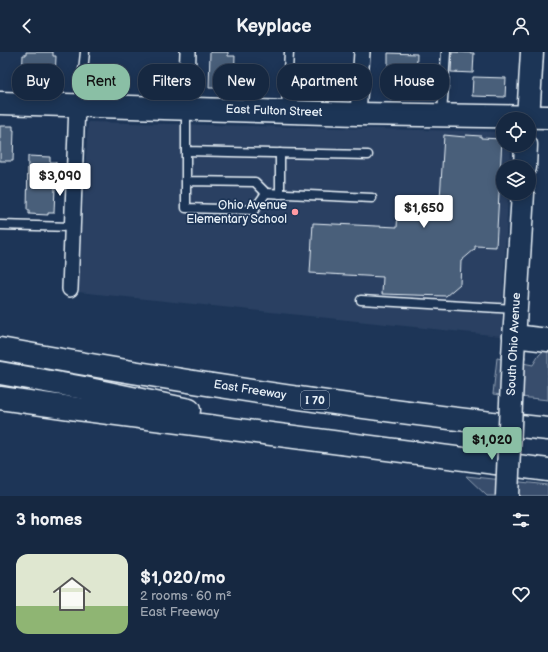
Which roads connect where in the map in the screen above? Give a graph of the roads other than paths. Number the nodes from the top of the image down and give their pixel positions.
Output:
1 (85, 52) edge
2 (188, 52) edge
3 (289, 52) edge
4 (362, 52) edge
5 (446, 52) edge
6 (532, 52) edge
7 (0, 103) edge
8 (77, 105) junction
9 (186, 108) junction
10 (286, 111) junction
11 (535, 112) edge
12 (358, 114) junction
13 (442, 116) junction
14 (496, 117) edge
15 (186, 151) junction
16 (280, 153) junction
17 (368, 155) dead end
18 (186, 181) junction
19 (266, 193) junction
20 (280, 194) junction
21 (372, 198) dead end
22 (523, 200) edge
23 (0, 225) edge
24 (72, 227) junction
25 (70, 289) dead end
26 (361, 300) dead end
27 (516, 310) junction
28 (0, 337) edge
29 (548, 340) edge
30 (514, 346) junction
31 (0, 349) edge
32 (83, 364) junction
33 (0, 373) edge
34 (0, 398) edge
35 (548, 429) edge
36 (339, 443) junction
37 (548, 470) edge
38 (508, 496) edge

1 - 8 lane
2 - 9 street
3 - 10 lane
4 - 12 street
5 - 13 lane
6 - 11 main road
7 - 8 main road, East Fulton Street
8 - 9 main road, East Fulton Street
8 - 24 street
9 - 10 main road, East Fulton Street
9 - 15 lane
10 - 12 main road, East Fulton Street
12 - 13 main road, East Fulton Street
13 - 14 main road, East Fulton Street
15 - 16 lane
15 - 18 lane
16 - 17 lane
16 - 20 lane
18 - 19 lane
18 - 19 lane
19 - 20 lane
20 - 21 lane
22 - 27 main road, South Ohio Avenue
23 - 24 lane
24 - 25 street
26 - 27 lane
27 - 30 main road, South Ohio Avenue
28 - 32 main road
29 - 30 main road
30 - 38 main road, South Ohio Avenue, bridge
31 - 32 main road, East Freeway / I 70
32 - 35 main road, East Freeway / I 70
33 - 36 main road
34 - 36 main road
36 - 37 main road

